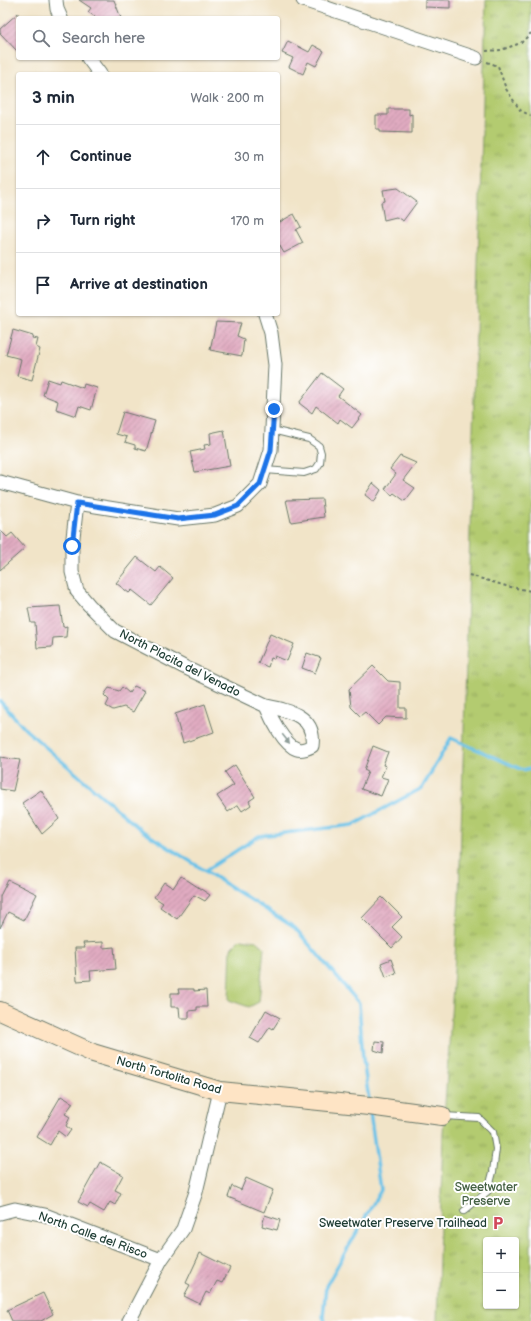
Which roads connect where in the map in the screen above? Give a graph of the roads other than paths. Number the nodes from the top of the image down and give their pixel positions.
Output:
1 (56, 0) edge
2 (303, 0) edge
3 (60, 16) edge
4 (476, 58) road end
5 (90, 60) edge
6 (98, 72) edge
7 (267, 316) edge
8 (272, 430) junction
9 (265, 470) junction
10 (0, 482) edge
11 (77, 503) junction
12 (266, 706) dead end
13 (0, 1011) edge
14 (220, 1091) junction
15 (442, 1116) joint
16 (464, 1212) dead end
17 (0, 1213) edge
18 (161, 1260) junction
19 (129, 1321) edge

1 - 3 street
2 - 4 street
5 - 6 street
7 - 8 street
8 - 9 street
8 - 9 lane
9 - 11 street
10 - 11 street
11 - 12 street, North Placita del Venado
13 - 14 street, North Tortolita Road
14 - 15 street, North Tortolita Road
14 - 18 street
15 - 16 lane
17 - 18 street, North Calle del Risco
18 - 19 street

